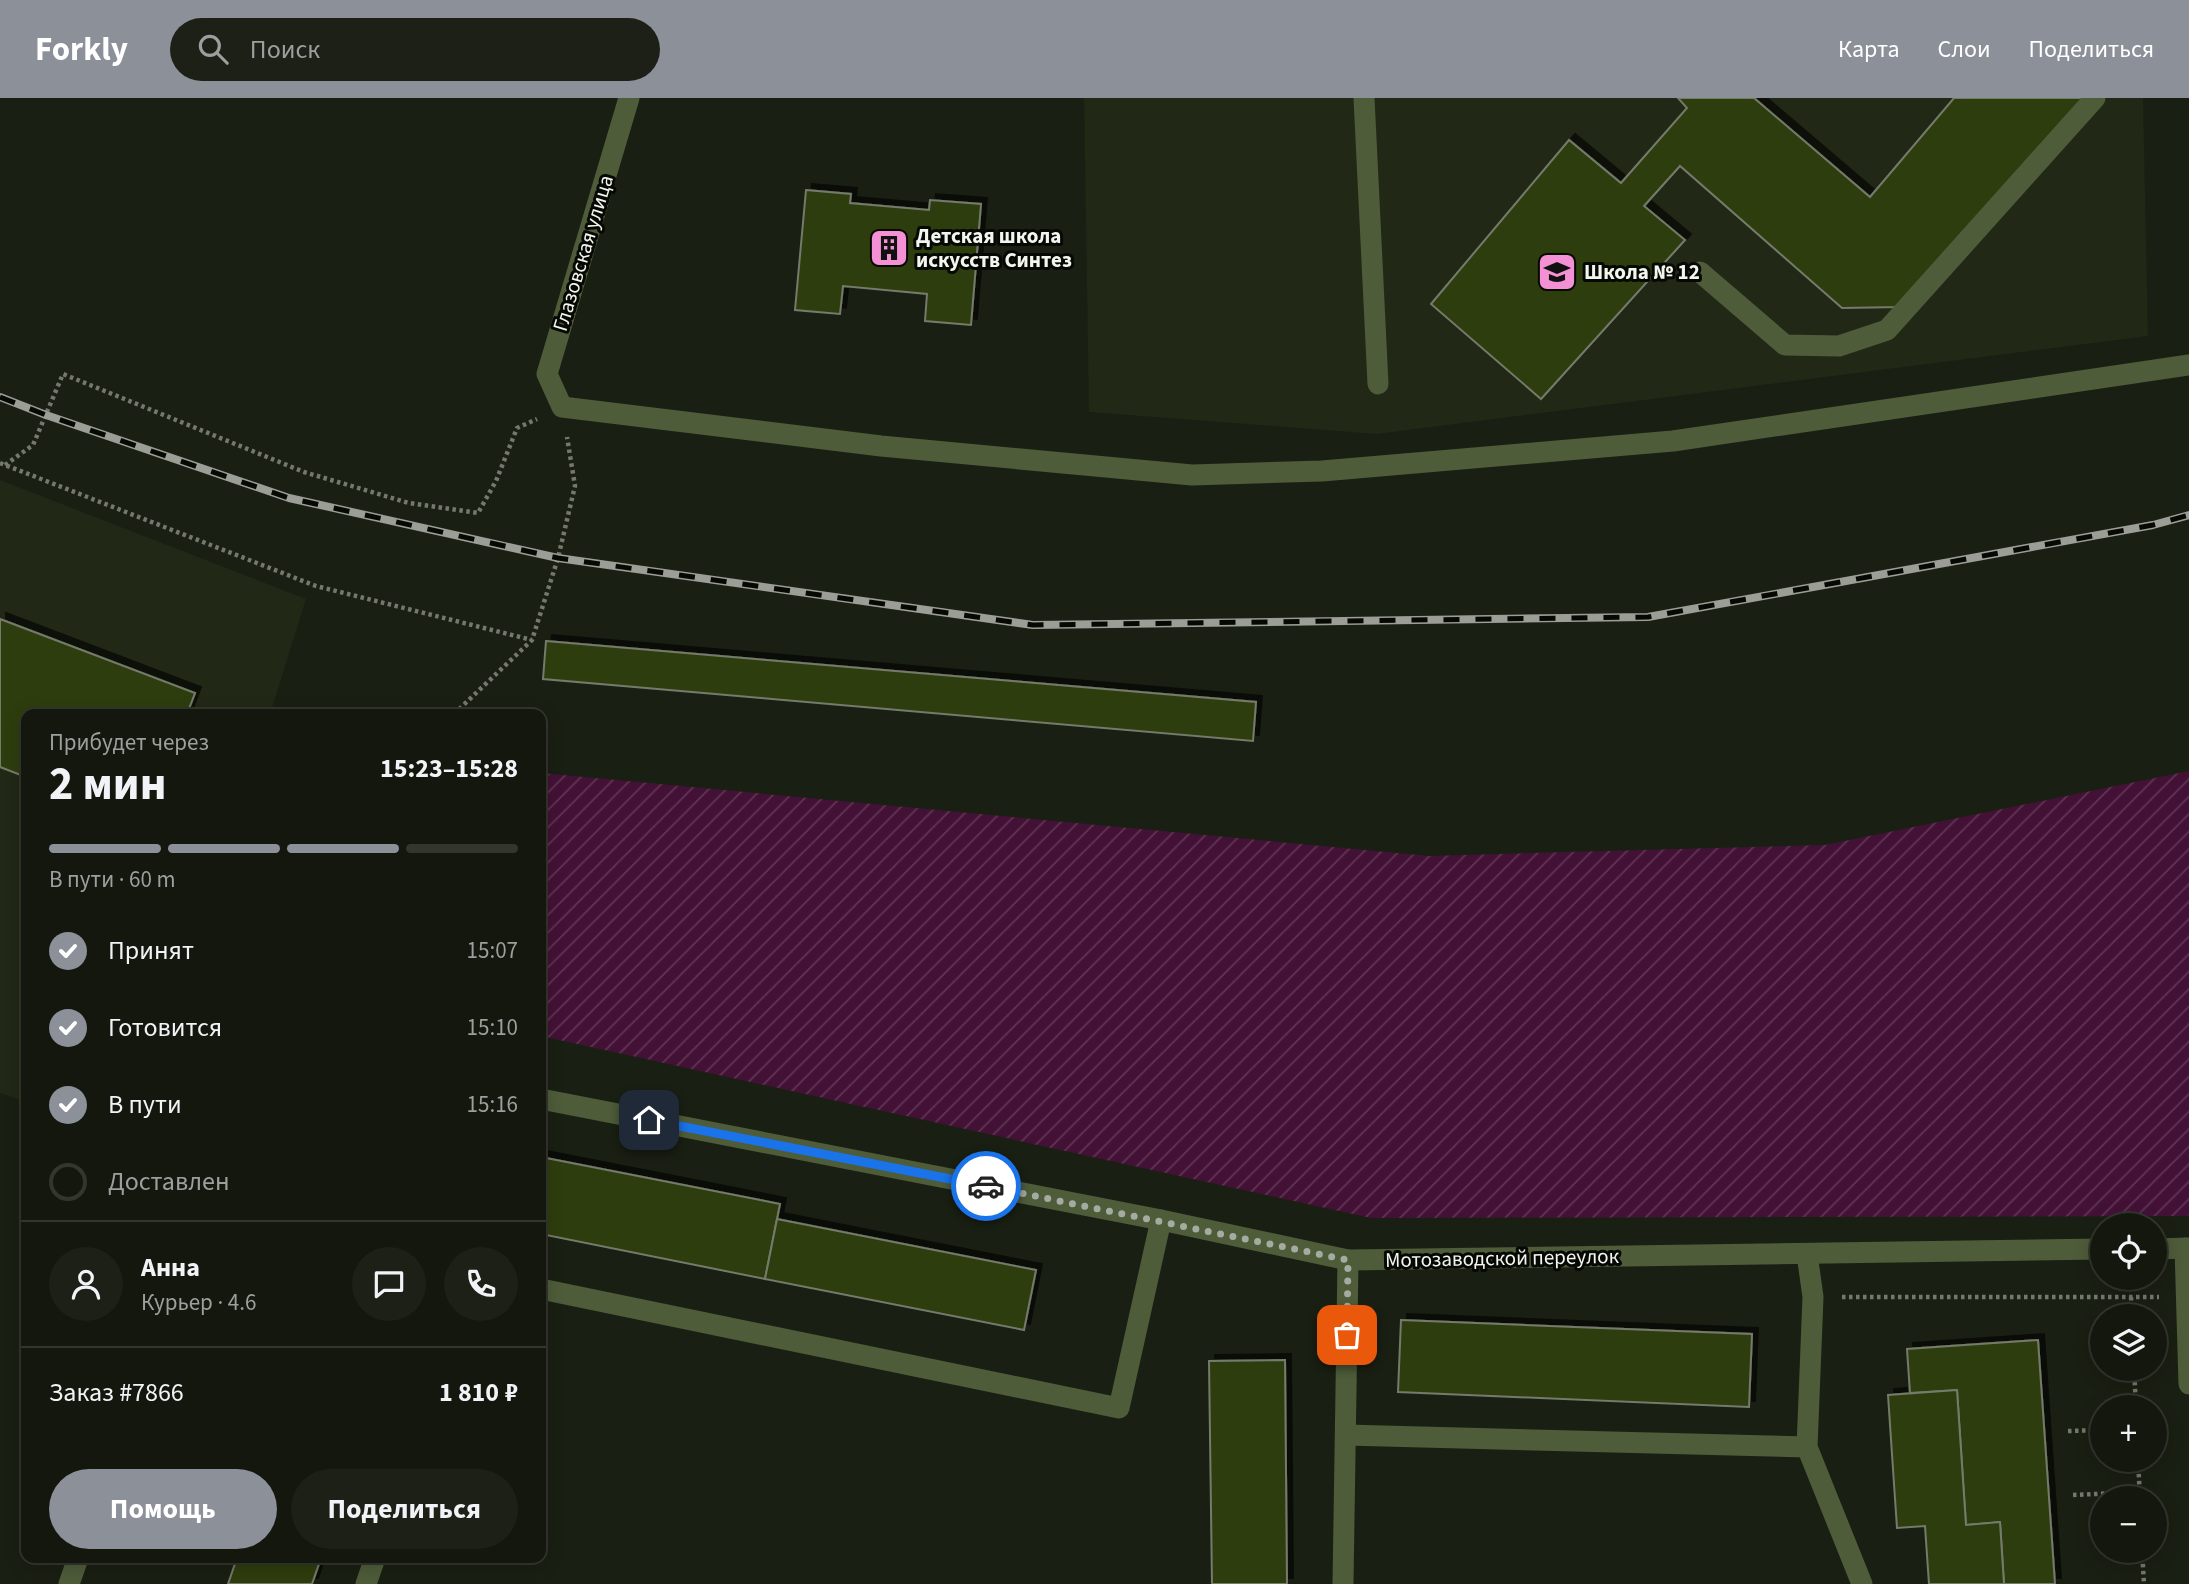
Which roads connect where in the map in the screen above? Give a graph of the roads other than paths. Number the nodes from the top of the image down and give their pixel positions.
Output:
1 (629, 98) edge
2 (1364, 98) edge
3 (2095, 98) edge
4 (1700, 272) dead end
5 (2189, 365) edge
6 (1378, 384) dead end
7 (546, 1101) edge
8 (1161, 1220) junction
9 (2187, 1248) edge
10 (2167, 1249) edge
11 (2090, 1250) edge
12 (1807, 1254) junction
13 (1348, 1260) junction
14 (546, 1290) edge
15 (2189, 1384) edge
16 (1346, 1435) junction
17 (1807, 1447) junction
18 (76, 1563) edge
19 (373, 1563) edge
20 (69, 1584) edge
21 (366, 1584) edge
22 (1343, 1584) edge
23 (1862, 1584) edge

1 - 5 street, Глазовская улица
2 - 6 street
3 - 4 street
7 - 8 street, Мотозаводской переулок
8 - 13 street, Мотозаводской переулок
8 - 14 street
9 - 10 street
9 - 15 street
11 - 12 street, Мотозаводской переулок
12 - 13 street, Мотозаводской переулок
12 - 17 street
13 - 16 street
16 - 17 street
16 - 22 street
17 - 23 street
18 - 20 street
19 - 21 street

